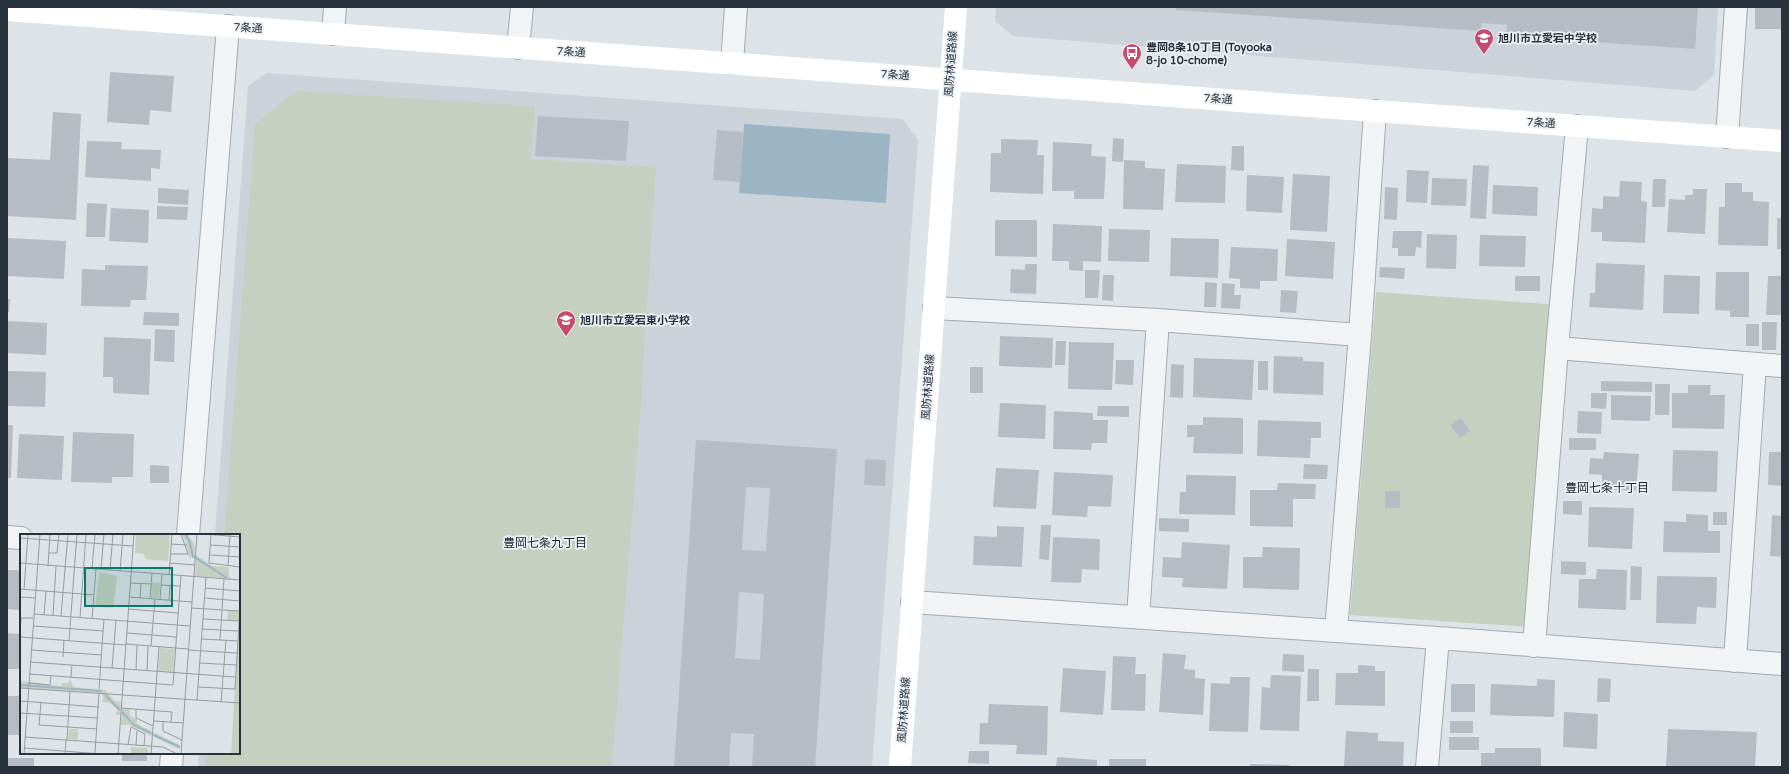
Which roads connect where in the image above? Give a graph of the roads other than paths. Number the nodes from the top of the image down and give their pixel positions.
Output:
1 (336, 7) edge
2 (522, 7) edge
3 (736, 7) edge
4 (956, 7) edge
5 (1736, 7) edge
6 (7, 10) edge
7 (152, 14) edge
8 (228, 26) junction
9 (334, 34) junction
10 (518, 48) junction
11 (732, 63) junction
12 (950, 80) junction
13 (1374, 111) junction
14 (1577, 126) junction
15 (1727, 137) junction
16 (1782, 141) edge
17 (934, 308) junction
18 (1158, 320) junction
19 (1360, 335) junction
20 (1557, 348) junction
21 (1755, 364) junction
22 (1782, 366) edge
23 (188, 534) edge
24 (7, 537) edge
25 (20, 538) edge
26 (912, 602) junction
27 (1138, 616) junction
28 (1336, 631) junction
29 (1438, 638) junction
30 (1534, 646) junction
31 (1735, 661) junction
32 (1782, 664) edge
33 (172, 754) edge
34 (171, 767) edge
35 (900, 767) edge
36 (1427, 767) edge

1 - 9 street
2 - 10 street
3 - 11 street
4 - 12 street, 風防林道路線
5 - 15 street
6 - 7 street, 7条通
7 - 8 street, 7条通
8 - 9 street, 7条通
8 - 23 street
9 - 10 street, 7条通
10 - 11 street, 7条通
11 - 12 street, 7条通
12 - 13 street, 7条通
12 - 17 street, 風防林道路線
13 - 14 street, 7条通
13 - 19 street
14 - 15 street, 7条通
14 - 20 street
15 - 16 street, 7条通
17 - 18 street
17 - 26 street, 風防林道路線
18 - 19 street
18 - 27 street
19 - 28 street
20 - 21 street
20 - 30 street
21 - 22 street
21 - 31 street
24 - 25 street
26 - 27 street
26 - 35 street, 風防林道路線
27 - 28 street
28 - 29 street
29 - 30 street
29 - 36 street
30 - 31 street
31 - 32 street
33 - 34 street

